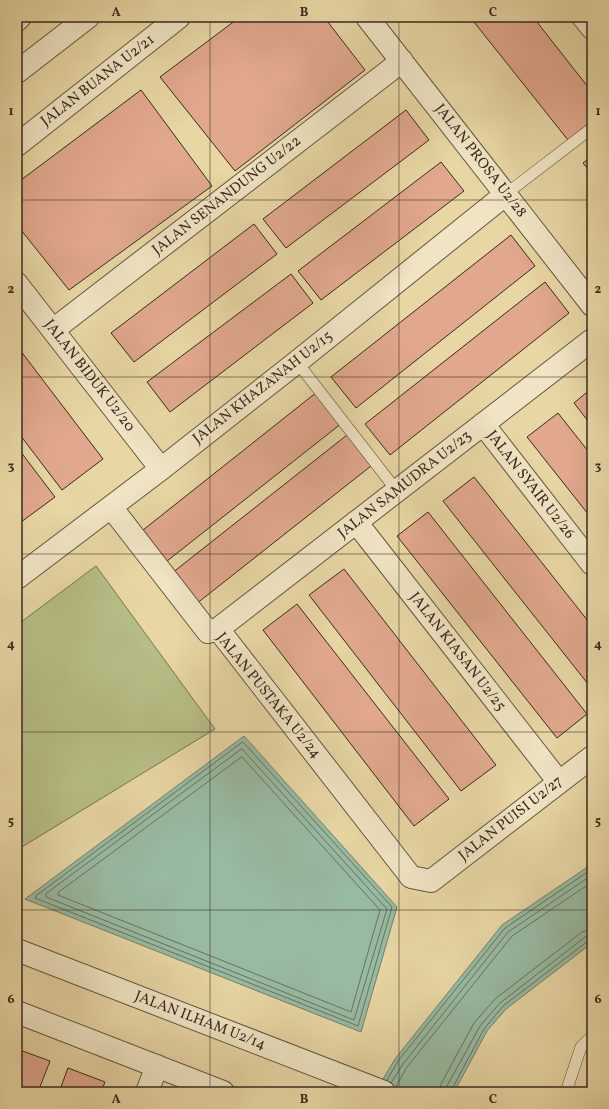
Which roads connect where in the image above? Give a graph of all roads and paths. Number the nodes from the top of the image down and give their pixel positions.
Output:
1 (20, 17) edge
2 (88, 17) edge
3 (179, 17) edge
4 (367, 17) edge
5 (583, 17) edge
6 (17, 20) edge
7 (592, 28) edge
8 (402, 61) junction
9 (17, 72) edge
10 (592, 128) edge
11 (17, 145) edge
12 (506, 194) junction
13 (17, 284) edge
14 (592, 305) edge
15 (53, 330) junction
16 (592, 340) edge
17 (297, 362) junction
18 (483, 424) junction
19 (161, 469) junction
20 (397, 491) junction
21 (111, 507) junction
22 (356, 522) junction
23 (592, 564) edge
24 (18, 577) edge
25 (218, 629) junction
26 (592, 756) edge
27 (559, 782) junction
28 (430, 881) joint
29 (17, 950) edge
30 (17, 1012) edge
31 (592, 1036) edge
32 (157, 1066) junction
33 (147, 1092) edge
34 (223, 1092) edge
35 (384, 1092) edge
36 (566, 1092) edge

1 - 6 street
2 - 9 street
3 - 11 street, JALAN BUANA U2/21
4 - 8 street, JALAN PROSA U2/28
5 - 7 street
8 - 12 street, JALAN PROSA U2/28
8 - 15 street, JALAN SENANDUNG U2/22
10 - 12 lane
12 - 14 street, JALAN PROSA U2/28
12 - 17 street, JALAN KHAZANAH U2/15
13 - 15 street, JALAN BIDUK U2/20
15 - 19 street, JALAN BIDUK U2/20
16 - 18 street, JALAN SAMUDRA U2/23
17 - 19 street, JALAN KHAZANAH U2/15
17 - 20 lane
18 - 20 street, JALAN SAMUDRA U2/23
18 - 23 street, JALAN SYAIR U2/26
19 - 21 street, JALAN KHAZANAH U2/15
20 - 22 street, JALAN SAMUDRA U2/23
21 - 24 street, JALAN KHAZANAH U2/15
21 - 25 street, JALAN PUSTAKA U2/24
22 - 25 street, JALAN SAMUDRA U2/23
22 - 27 street, JALAN KIASAN U2/25
25 - 28 street, JALAN PUSTAKA U2/24
26 - 27 street, JALAN PUISI U2/27
27 - 28 street, JALAN PUISI U2/27
29 - 35 street, JALAN ILHAM U2/14
30 - 32 street
31 - 36 lane
32 - 33 street
32 - 34 street

